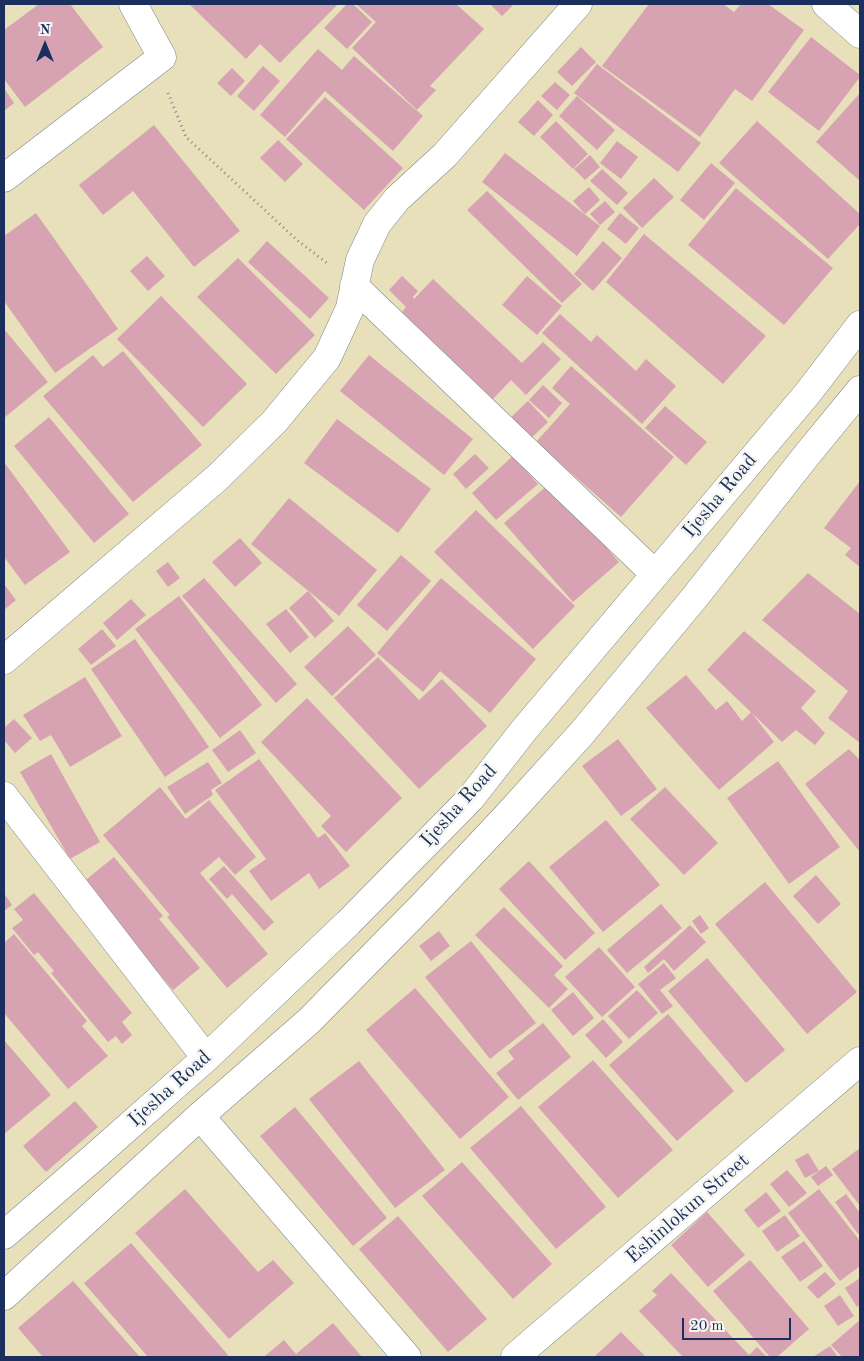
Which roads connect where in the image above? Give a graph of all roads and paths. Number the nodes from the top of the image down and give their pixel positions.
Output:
1 (132, 4) edge
2 (578, 4) edge
3 (826, 4) edge
4 (860, 34) edge
5 (162, 57) junction
6 (4, 178) edge
7 (354, 286) junction
8 (860, 325) edge
9 (860, 390) edge
10 (655, 574) junction
11 (4, 660) edge
12 (4, 796) edge
13 (206, 1058) junction
14 (860, 1061) edge
15 (200, 1116) junction
16 (4, 1235) edge
17 (4, 1296) edge
18 (407, 1357) edge
19 (515, 1357) edge

1 - 5 main road
2 - 7 main road
3 - 4 main road
5 - 6 main road
5 - 7 path
7 - 10 main road
7 - 11 main road
8 - 10 main road, Ijesha Road
9 - 15 main road, Ijesha Road
10 - 13 main road, Ijesha Road
12 - 13 main road
13 - 16 main road, Ijesha Road
14 - 19 main road, Eshinlokun Street
15 - 17 main road, Ijesha Road
15 - 18 main road

